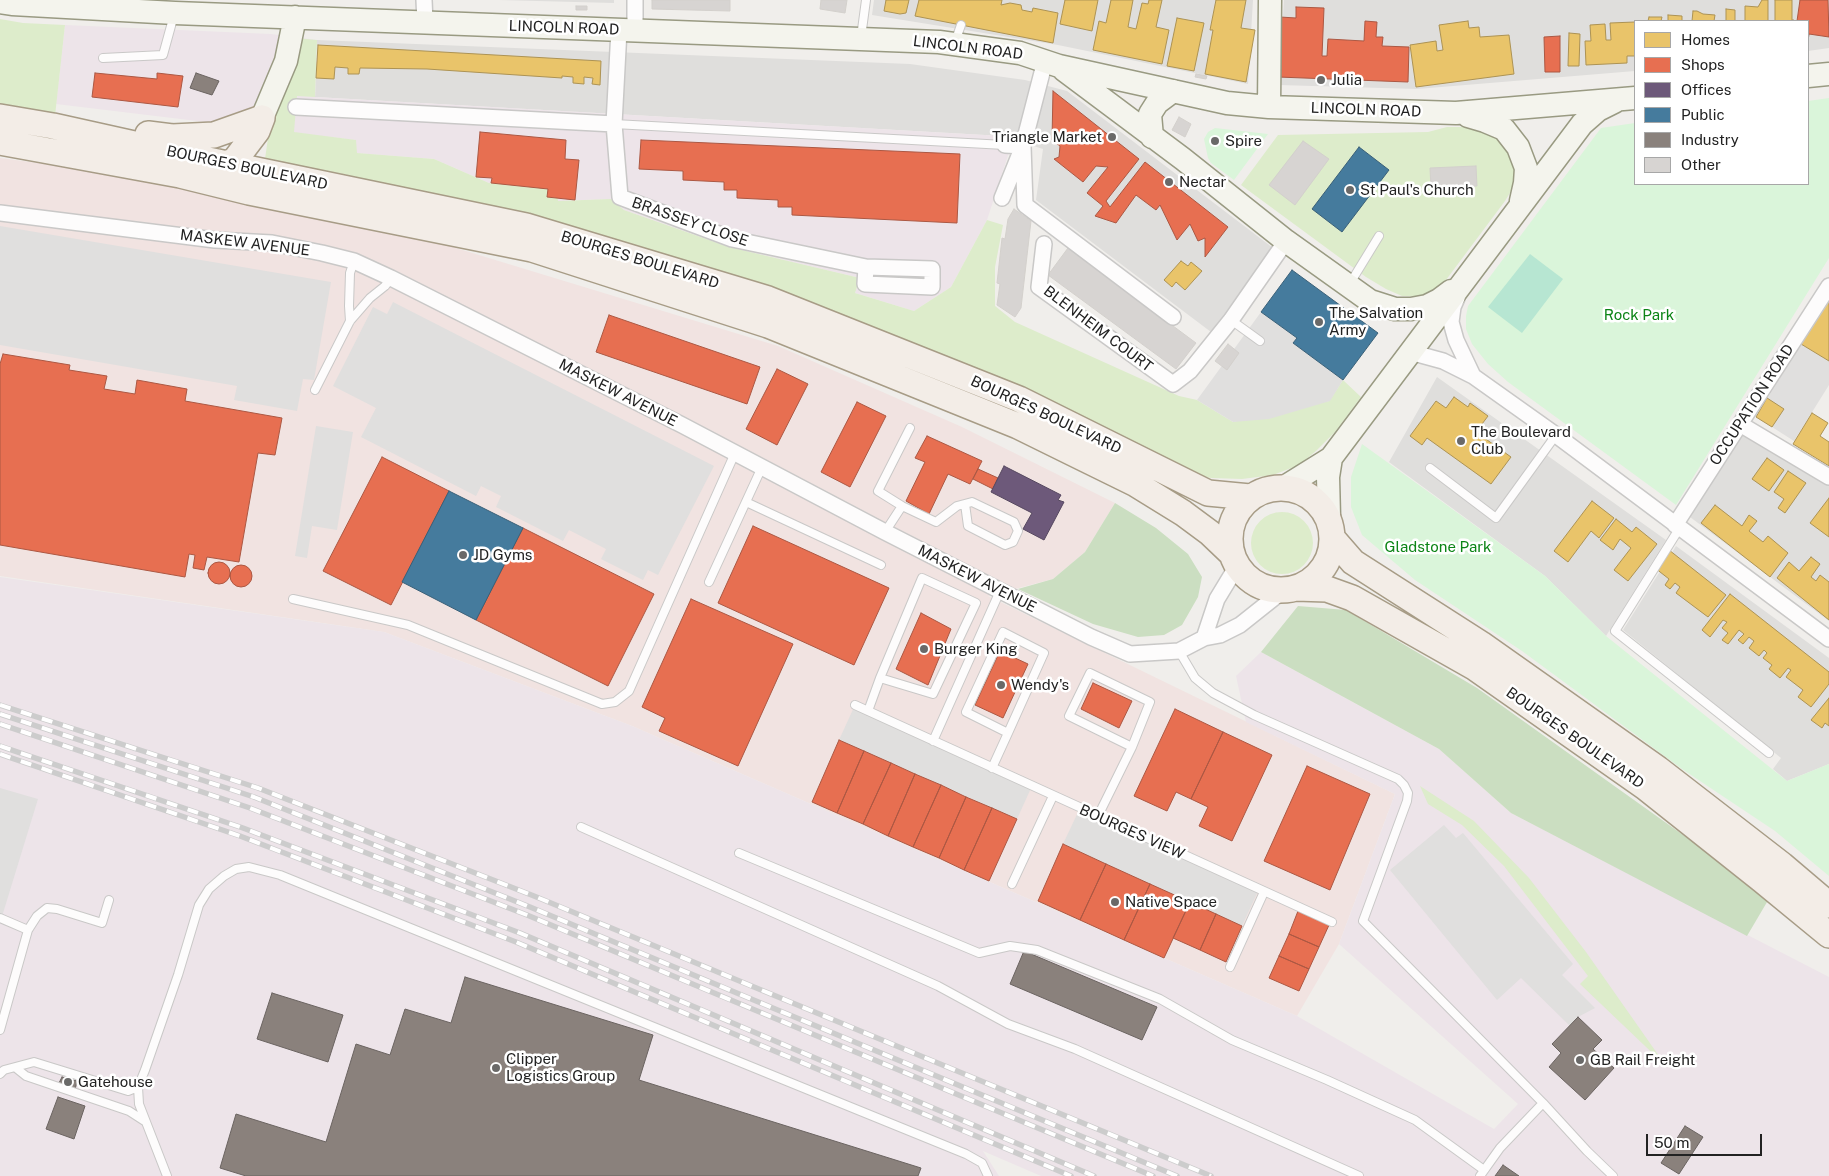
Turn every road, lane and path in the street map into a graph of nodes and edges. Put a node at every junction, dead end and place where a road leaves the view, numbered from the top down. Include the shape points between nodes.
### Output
1 (635, 0) edge
2 (866, 0) edge
3 (1270, 0) edge
4 (0, 2) edge
5 (175, 6) edge
6 (424, 11) edge
7 (295, 17) junction
8 (627, 31) junction
9 (861, 39) junction
10 (103, 58) dead end
11 (1051, 61) junction
12 (1829, 74) edge
13 (1809, 76) edge
14 (1173, 91) junction
15 (1235, 96) dead end
16 (1628, 99) edge
17 (296, 107) dead end
18 (1265, 107) junction
19 (1456, 113) junction
20 (0, 117) edge
21 (262, 118) junction
22 (614, 124) junction
23 (53, 126) junction
24 (1152, 136) junction
25 (0, 142) edge
26 (1005, 145) joint
27 (1023, 146) junction
28 (227, 164) junction
29 (194, 178) junction
30 (1002, 198) dead end
31 (1520, 207) junction
32 (0, 213) edge
33 (1379, 236) dead end
34 (1286, 241) junction
35 (1044, 244) dead end
36 (354, 261) junction
37 (866, 266) dead end
38 (391, 278) junction
39 (1466, 279) junction
40 (1829, 286) edge
41 (1348, 287) junction
42 (1395, 309) junction
43 (1173, 317) dead end
44 (1231, 320) junction
45 (350, 321) junction
46 (1260, 341) dead end
47 (1410, 352) junction
48 (1473, 376) junction
49 (315, 390) dead end
50 (1740, 424) junction
51 (910, 428) dead end
52 (1556, 435) junction
53 (1086, 446) junction
54 (735, 453) junction
55 (1331, 458) junction
56 (762, 467) junction
57 (1430, 468) dead end
58 (1829, 477) edge
59 (1286, 486) junction
60 (1250, 497) junction
61 (746, 502) junction
62 (965, 504) junction
63 (902, 506) junction
64 (1677, 527) junction
65 (1331, 528) junction
66 (885, 532) junction
67 (1235, 560) junction
68 (881, 565) dead end
69 (709, 582) dead end
70 (1290, 589) junction
71 (1000, 591) junction
72 (294, 599) dead end
73 (1204, 638) junction
74 (1829, 639) edge
75 (1179, 650) junction
76 (880, 678) junction
77 (855, 705) dead end
78 (868, 711) junction
79 (1008, 733) junction
80 (933, 741) junction
81 (1132, 747) junction
82 (1768, 753) dead end
83 (992, 768) junction
84 (1053, 796) junction
85 (1098, 816) junction
86 (580, 827) dead end
87 (739, 853) dead end
88 (1012, 884) dead end
89 (1264, 892) junction
90 (109, 900) dead end
91 (1829, 905) edge
92 (0, 918) edge
93 (1332, 922) dead end
94 (28, 930) junction
95 (1829, 935) edge
96 (1230, 967) dead end
97 (0, 1030) edge
98 (0, 1062) edge
99 (16, 1068) junction
100 (2, 1072) edge
101 (138, 1086) junction
102 (1543, 1104) junction
103 (146, 1122) junction
104 (1482, 1173) edge
105 (167, 1176) edge
106 (988, 1176) edge
107 (1359, 1176) edge
108 (1613, 1176) edge

1 - 8 street, BRASSEY CLOSE
2 - 9 lane
3 - 18 street
4 - 5 street, LINCOLN ROAD
5 - 7 street, LINCOLN ROAD
5 - 10 lane via 163,55
6 - 7 street, LINCOLN ROAD
6 - 8 street, LINCOLN ROAD
7 - 21 street via 286,61
8 - 9 street, LINCOLN ROAD
8 - 22 street, BRASSEY CLOSE
9 - 11 street, LINCOLN ROAD via 938,42 958,34
11 - 14 street, LINCOLN ROAD
11 - 24 street
11 - 27 street
12 - 13 street
14 - 18 street, LINCOLN ROAD
14 - 24 street via 1157,103 1150,114
15 - 18 lane
16 - 19 street, LINCOLN ROAD
16 - 31 street via 1598,110 1582,124
17 - 22 street
18 - 19 street, LINCOLN ROAD
19 - 31 street via 1504,129 1518,147 1526,168
20 - 23 main road, BOURGES BOULEVARD
21 - 23 main road via 214,135 172,137 83,126
21 - 28 main road via 257,131 235,160
22 - 26 lane
22 - 37 street, BRASSEY CLOSE via 620,198 732,240
23 - 28 main road, BOURGES BOULEVARD
24 - 34 street
25 - 29 main road, BOURGES BOULEVARD
26 - 27 street
27 - 30 street
27 - 43 street via 1026,205
28 - 29 main road
28 - 53 main road, BOURGES BOULEVARD via 526,226 768,299 1019,399
29 - 53 main road, BOURGES BOULEVARD via 532,250 768,325 1018,426
31 - 39 street
32 - 36 street, MASKEW AVENUE via 215,240 272,243
33 - 41 lane
34 - 41 street
34 - 44 street
35 - 44 street, BLENHEIM COURT via 1039,287 1173,384 1190,372
36 - 38 street, MASKEW AVENUE
36 - 45 lane via 350,273
38 - 45 lane
38 - 54 street, MASKEW AVENUE
39 - 42 street via 1427,306
39 - 47 street
39 - 48 street via 1453,307 1451,322
40 - 50 street, OCCUPATION ROAD
41 - 42 street via 1370,301
42 - 47 street via 1409,338
44 - 46 lane
45 - 49 lane
47 - 48 street via 1443,361
47 - 55 street
48 - 52 street
50 - 58 street
50 - 64 street, OCCUPATION ROAD
51 - 63 lane via 878,491
52 - 57 lane via 1496,518
52 - 64 street
53 - 60 main road, BOURGES BOULEVARD via 1146,462 1208,493
53 - 67 main road, BOURGES BOULEVARD via 1136,484 1184,513 1210,533
54 - 56 street, MASKEW AVENUE
54 - 72 lane via 629,691 615,702 602,704 408,625
55 - 59 street
55 - 65 street via 1328,478
56 - 61 lane
56 - 66 street, MASKEW AVENUE
59 - 60 main road via 1263,490
59 - 65 main road via 1308,494 1320,504
60 - 67 main road via 1240,507 1230,532
61 - 68 lane
61 - 69 lane
62 - 62 lane via 972,502 1014,522 1018,531 1013,542 1005,545 968,526
62 - 63 lane via 957,506 936,522
63 - 66 lane
64 - 74 street
64 - 82 lane via 1615,631
65 - 70 main road via 1330,555 1323,570 1311,581
65 - 91 main road, BOURGES BOULEVARD via 1353,562 1482,644 1658,769
66 - 71 street, MASKEW AVENUE
67 - 70 main road via 1246,577 1258,585 1272,590
67 - 73 street via 1217,598
70 - 73 street, MASKEW AVENUE via 1240,625 1220,635
70 - 95 main road, BOURGES BOULEVARD via 1327,589 1352,598 1474,667 1645,787
71 - 75 street, MASKEW AVENUE via 1130,654
71 - 80 lane
73 - 75 street, MASKEW AVENUE
75 - 102 lane via 1195,678 1213,693 1254,715 1398,779 1404,785 1407,801 1363,921
76 - 76 lane via 922,578 976,603 933,694
76 - 78 lane
77 - 78 lane, BOURGES VIEW
78 - 80 lane, BOURGES VIEW
79 - 79 lane via 966,712 1002,632 1044,653
79 - 83 lane
80 - 83 lane, BOURGES VIEW
81 - 81 lane via 1069,716 1090,673 1150,702
81 - 85 lane
83 - 84 lane, BOURGES VIEW
84 - 85 lane, BOURGES VIEW
84 - 88 lane
85 - 89 lane, BOURGES VIEW
86 - 107 lane via 938,986 1008,1024 1075,1049
87 - 104 lane via 979,953 1010,946 1037,950 1160,999 1232,1040 1415,1120
89 - 93 lane, BOURGES VIEW
89 - 96 lane
90 - 94 lane via 102,923 47,908
92 - 94 lane
94 - 97 lane
98 - 100 lane
99 - 100 lane
99 - 101 lane via 34,1062 128,1091
99 - 103 lane via 26,1076 129,1111
101 - 103 lane via 138,1099
101 - 106 lane via 199,905 209,889 224,876 236,869 249,867 290,879 966,1154 982,1163
102 - 104 lane via 1500,1148
102 - 108 lane
103 - 105 lane

